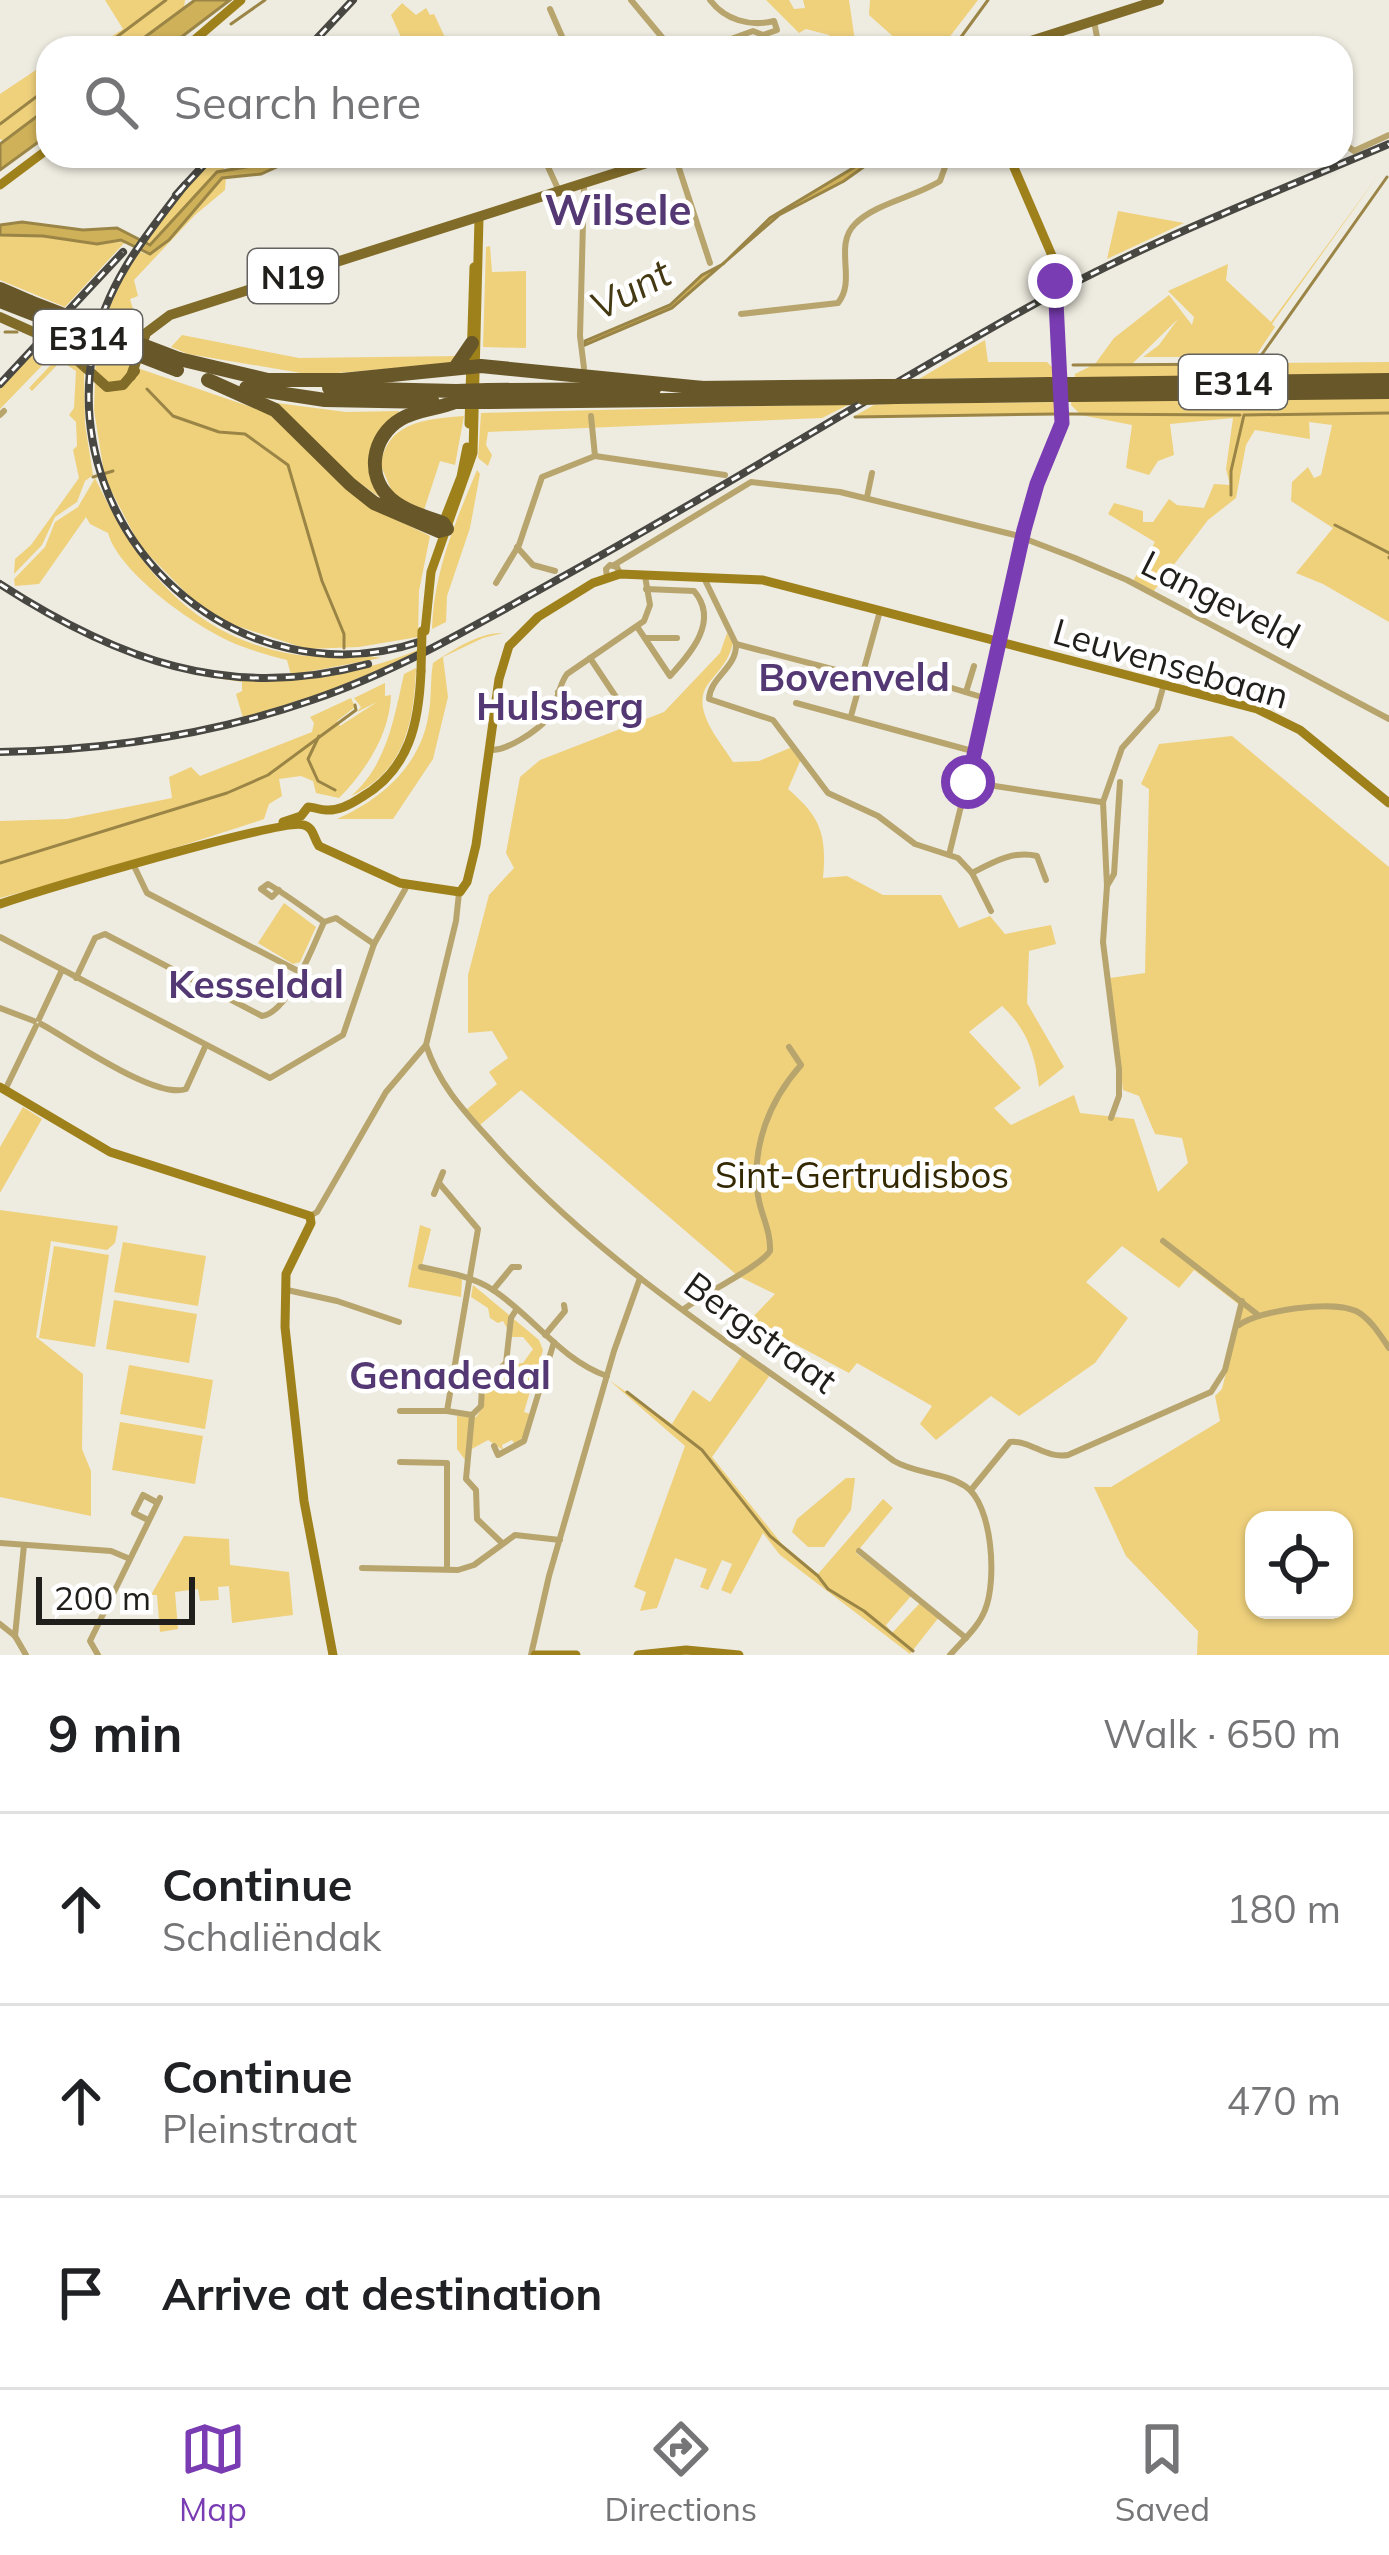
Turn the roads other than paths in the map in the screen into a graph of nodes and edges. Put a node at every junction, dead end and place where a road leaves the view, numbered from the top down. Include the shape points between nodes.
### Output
1 (241, 0) edge
2 (631, 0) edge
3 (710, 0) edge
4 (1160, 0) edge
5 (1131, 4) edge
6 (550, 8) dead end
7 (1094, 21) junction
8 (199, 36) edge
9 (562, 36) edge
10 (661, 36) edge
11 (737, 36) edge
12 (1047, 36) edge
13 (1097, 36) edge
14 (1389, 134) edge
15 (1353, 150) edge
16 (36, 158) edge
17 (549, 168) edge
18 (633, 168) edge
19 (676, 168) edge
20 (945, 168) edge
21 (1014, 168) edge
22 (584, 183) junction
23 (0, 184) edge
24 (560, 193) junction
25 (475, 219) junction
26 (710, 263) dead end
27 (0, 289) edge
28 (0, 301) edge
29 (741, 314) dead end
30 (0, 316) edge
31 (18, 324) junction
32 (0, 328) edge
33 (472, 343) joint
34 (178, 365) junction
35 (584, 368) dead end
36 (474, 378) junction
37 (208, 380) junction
38 (265, 380) junction
39 (1389, 380) edge
40 (703, 388) junction
41 (1049, 389) junction
42 (1076, 389) junction
43 (1389, 392) edge
44 (456, 397) junction
45 (591, 416) dead end
46 (595, 457) junction
47 (872, 473) dead end
48 (725, 475) dead end
49 (867, 497) junction
50 (443, 528) junction
51 (1019, 536) junction
52 (517, 547) junction
53 (617, 570) junction
54 (555, 571) dead end
55 (639, 572) junction
56 (703, 574) junction
57 (496, 583) dead end
58 (646, 589) junction
59 (880, 610) junction
60 (638, 628) junction
61 (644, 638) junction
62 (677, 638) dead end
63 (999, 642) junction
64 (736, 644) junction
65 (590, 658) junction
66 (974, 666) dead end
67 (863, 676) junction
68 (1164, 684) junction
69 (942, 685) dead end
70 (558, 692) junction
71 (966, 692) junction
72 (616, 697) dead end
73 (988, 699) junction
74 (796, 703) dead end
75 (550, 716) junction
76 (851, 716) junction
77 (1389, 719) edge
78 (490, 750) junction
79 (976, 752) junction
80 (968, 782) junction
81 (1120, 782) dead end
82 (1102, 802) junction
83 (1389, 803) edge
84 (313, 820) junction
85 (949, 855) junction
86 (134, 866) junction
87 (973, 873) junction
88 (1046, 880) dead end
89 (407, 886) junction
90 (1107, 886) junction
91 (279, 890) dead end
92 (459, 893) junction
93 (1, 907) edge
94 (991, 911) dead end
95 (324, 922) junction
96 (0, 937) edge
97 (374, 944) junction
98 (62, 970) junction
99 (300, 972) junction
100 (76, 978) junction
101 (0, 1008) edge
102 (38, 1022) junction
103 (426, 1045) junction
104 (205, 1047) junction
105 (789, 1047) dead end
106 (414, 1060) junction
107 (434, 1067) junction
108 (4, 1088) edge
109 (1111, 1118) dead end
110 (443, 1172) dead end
111 (439, 1183) junction
112 (434, 1194) dead end
113 (310, 1216) junction
114 (1163, 1241) dead end
115 (421, 1267) dead end
116 (519, 1267) dead end
117 (468, 1278) junction
118 (640, 1278) junction
119 (284, 1289) junction
120 (493, 1290) junction
121 (1242, 1301) junction
122 (564, 1305) dead end
123 (684, 1309) junction
124 (516, 1310) junction
125 (1257, 1314) junction
126 (399, 1322) dead end
127 (1237, 1327) junction
128 (545, 1335) junction
129 (554, 1342) junction
130 (1389, 1348) edge
131 (607, 1376) junction
132 (400, 1412) dead end
133 (447, 1412) junction
134 (472, 1415) junction
135 (494, 1446) dead end
136 (400, 1462) dead end
137 (970, 1490) junction
138 (148, 1520) junction
139 (560, 1540) junction
140 (502, 1543) junction
141 (0, 1544) edge
142 (24, 1545) junction
143 (859, 1551) dead end
144 (130, 1559) junction
145 (362, 1568) dead end
146 (447, 1569) junction
147 (0, 1624) edge
148 (15, 1636) junction
149 (966, 1638) junction
150 (654, 1654) edge
151 (26, 1655) edge
152 (98, 1655) edge
153 (333, 1655) edge
154 (533, 1655) edge
155 (576, 1655) edge
156 (638, 1655) edge
157 (739, 1655) edge
158 (950, 1655) edge

1 - 8 street
2 - 10 street
3 - 11 street via 753,27
4 - 5 main road
5 - 7 main road
6 - 9 street
7 - 12 main road
7 - 13 street
14 - 15 street
16 - 23 street
17 - 24 street
18 - 22 main road, N19
19 - 26 street
20 - 29 street via 940,181 850,230 838,304
21 - 51 street via 1053,258 1063,413
22 - 24 main road, N19
22 - 35 street
24 - 25 main road, N19
25 - 31 main road, N19 via 170,315 152,328 123,386 107,386
25 - 33 street
25 - 36 street
27 - 34 highway, E314, bridge
28 - 34 highway, E314, bridge
30 - 31 main road, N19
31 - 32 main road
33 - 36 highway
34 - 37 highway, E314
34 - 38 highway, E314
36 - 38 highway
36 - 40 highway, E314
36 - 40 highway
36 - 41 highway, E314, bridge via 863,398
36 - 44 highway, E314, bridge
36 - 50 street via 466,456
37 - 44 highway, E314 via 325,400
37 - 50 highway via 275,410 374,502
38 - 44 highway, E314
39 - 42 highway, E314
40 - 41 highway, E314, bridge
41 - 42 highway, E314, bridge
42 - 43 highway, E314
44 - 50 highway via 403,418 382,437 375,460 387,496
45 - 46 street
46 - 48 street
46 - 52 street via 542,477
47 - 49 street
49 - 51 street, Langeveld
49 - 53 street, Langeveld via 753,482
50 - 84 street, bridge via 427,573 417,722 400,762 359,799
51 - 63 street
51 - 77 street, Langeveld via 1127,580
52 - 54 street via 533,565
52 - 57 street
53 - 55 street, Leuvensebaan
53 - 78 street, Leuvensebaan via 538,617 509,646
55 - 56 street, Leuvensebaan
55 - 58 street
56 - 59 street, Leuvensebaan via 763,580
56 - 64 street
58 - 60 street via 648,615
58 - 61 street via 694,591 704,608 698,645 670,676
59 - 63 street, Leuvensebaan
59 - 67 street
60 - 61 street
60 - 65 street
61 - 62 street
63 - 68 street, Leuvensebaan
63 - 73 street
64 - 67 street
64 - 85 street via 711,700 773,720 828,794
65 - 70 street
65 - 72 street
66 - 71 street
67 - 76 street
68 - 82 street via 1157,709 1122,748
68 - 83 street, Leuvensebaan via 1280,718
69 - 71 street
70 - 75 street
70 - 75 street via 570,709
71 - 73 street
73 - 79 street
74 - 76 street
75 - 78 street via 504,749
76 - 79 street
78 - 92 street, Leuvensebaan via 476,845
79 - 80 street
80 - 82 street
80 - 85 street
81 - 90 street
82 - 90 street
84 - 86 street
84 - 89 street via 330,850
85 - 87 street
86 - 93 street
86 - 99 street via 147,893
87 - 88 street via 1031,853
87 - 94 street
89 - 92 street
89 - 97 street
90 - 109 street via 1102,942 1123,1095
91 - 95 street
92 - 103 street
95 - 97 street via 333,917
95 - 99 street
96 - 98 street
97 - 104 street via 343,1035 270,1078
98 - 100 street
98 - 102 street
99 - 100 street via 277,1011 262,1016 105,934 95,938
100 - 104 street
101 - 102 street
102 - 104 street via 177,1092 186,1089
102 - 108 street
103 - 106 street
103 - 107 street, Bergstraat
105 - 123 street via 802,1064 775,1100 760,1141 757,1191 770,1251
106 - 107 street
106 - 113 street
107 - 118 street, Bergstraat via 531,1186
108 - 113 street via 131,1160
110 - 111 street
111 - 112 street
111 - 117 street via 478,1229
113 - 119 street
114 - 121 street
115 - 117 street
116 - 120 street
117 - 120 street
117 - 133 street
118 - 123 street, Bergstraat
118 - 131 street
119 - 126 street
119 - 153 street via 302,1485
120 - 124 street
121 - 125 street
121 - 127 street
122 - 128 street
123 - 137 street, Bergstraat via 894,1461
124 - 128 street
124 - 134 street via 506,1363 482,1386
125 - 127 street
125 - 130 street via 1352,1310
127 - 137 street via 1211,1392 1065,1456 1010,1442
128 - 129 street
129 - 131 street
129 - 135 street via 524,1441 500,1460
131 - 139 street
132 - 133 street
133 - 134 street
134 - 140 street via 466,1479 476,1490 477,1519
136 - 146 street via 452,1463
137 - 149 street via 986,1514 990,1577 986,1607
138 - 138 street via 159,1500 143,1496 134,1513
138 - 144 street
139 - 140 street via 515,1535
139 - 154 street
140 - 146 street via 474,1564
141 - 142 street
142 - 144 street
142 - 148 street
143 - 149 street
144 - 152 street via 90,1641
145 - 146 street
147 - 148 street
148 - 151 street
149 - 158 street
150 - 156 street
150 - 157 street
154 - 155 street

